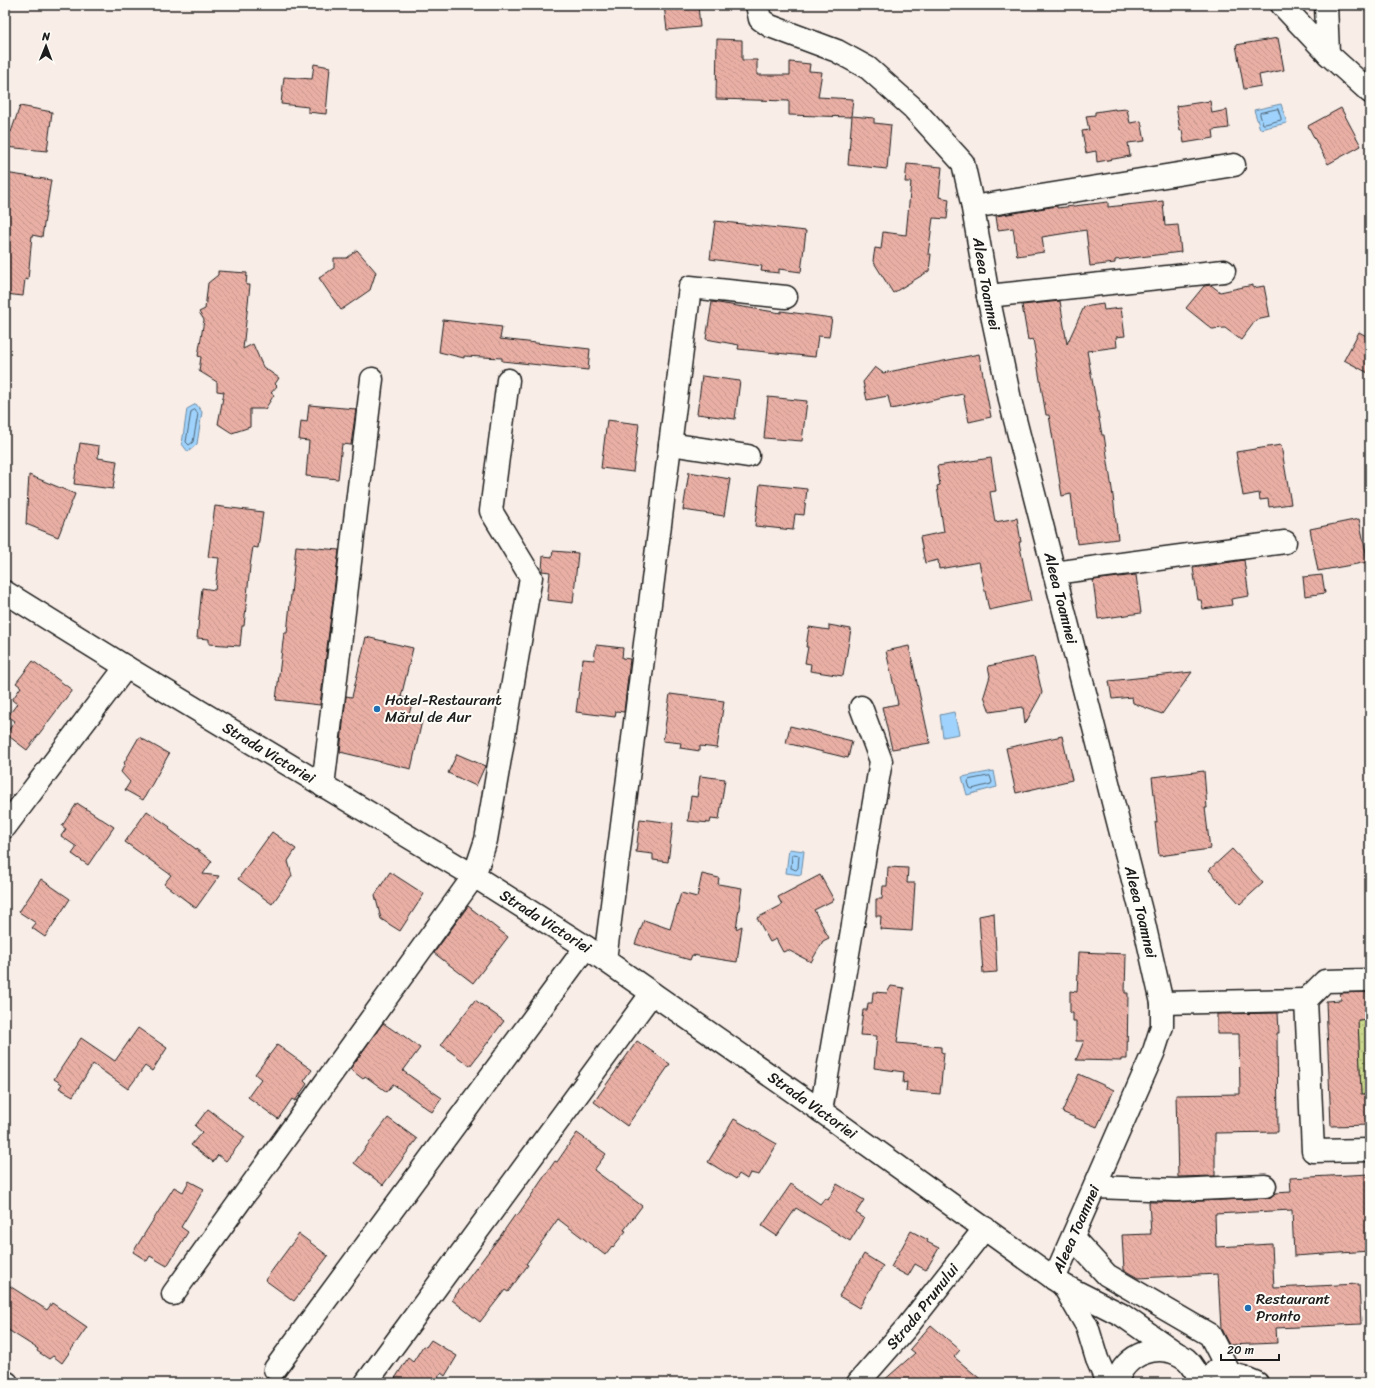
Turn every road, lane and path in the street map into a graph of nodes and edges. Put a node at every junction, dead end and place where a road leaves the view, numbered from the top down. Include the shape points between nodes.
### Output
1 (757, 5) edge
2 (1282, 5) edge
3 (1326, 5) edge
4 (1328, 54) junction
5 (1370, 92) edge
6 (1234, 165) dead end
7 (973, 207) junction
8 (1224, 271) dead end
9 (988, 296) junction
10 (786, 297) dead end
11 (372, 379) dead end
12 (508, 380) dead end
13 (670, 444) junction
14 (748, 456) dead end
15 (1285, 542) dead end
16 (1054, 573) junction
17 (5, 592) edge
18 (126, 667) junction
19 (861, 707) dead end
20 (322, 786) junction
21 (5, 827) edge
22 (474, 876) junction
23 (586, 947) junction
24 (605, 960) junction
25 (1370, 980) edge
26 (652, 993) junction
27 (1306, 1000) junction
28 (1162, 1003) junction
29 (822, 1111) junction
30 (1370, 1150) edge
31 (1265, 1186) dead end
32 (1095, 1187) junction
33 (985, 1228) junction
34 (1073, 1238) junction
35 (1059, 1282) junction
36 (174, 1294) dead end
37 (1181, 1356) junction
38 (275, 1369) dead end
39 (1230, 1374) junction
40 (366, 1383) edge
41 (858, 1383) edge
42 (1110, 1383) edge
43 (1117, 1383) edge
44 (1200, 1383) edge
45 (1257, 1383) edge

1 - 7 street, Aleea Toamnei via 760,19 770,26 837,50 868,68 913,108 964,163
2 - 4 street
3 - 4 street
4 - 5 street
6 - 7 street
7 - 9 street, Aleea Toamnei
8 - 9 street
9 - 16 street, Aleea Toamnei via 1011,404
10 - 13 street via 690,287
11 - 20 street
12 - 22 street via 491,511 531,577 486,840
13 - 14 street
13 - 24 street
15 - 16 street
16 - 28 street, Aleea Toamnei via 1143,919
17 - 18 street, Strada Victoriei
18 - 20 street, Strada Victoriei
18 - 21 street
19 - 29 street via 881,761
20 - 22 street, Strada Victoriei
22 - 23 street, Strada Victoriei
22 - 36 street
23 - 24 street, Strada Victoriei
23 - 38 street
24 - 26 street, Strada Victoriei
25 - 27 street via 1325,981
26 - 29 street, Strada Victoriei
26 - 40 street
27 - 28 street
27 - 30 street via 1313,1151
28 - 32 street, Aleea Toamnei via 1162,1026 1154,1051
29 - 33 street, Strada Victoriei
31 - 32 street via 1176,1190
32 - 34 street, Aleea Toamnei
33 - 35 street, Strada Victoriei
33 - 41 street, Strada Prunului
34 - 35 street, Aleea Toamnei
34 - 39 street via 1107,1275 1210,1335
35 - 37 street via 1122,1315
35 - 42 street via 1088,1326 1096,1359
37 - 39 street
37 - 43 street via 1162,1350 1148,1351 1136,1356 1125,1365
37 - 44 street via 1194,1369
39 - 45 street

